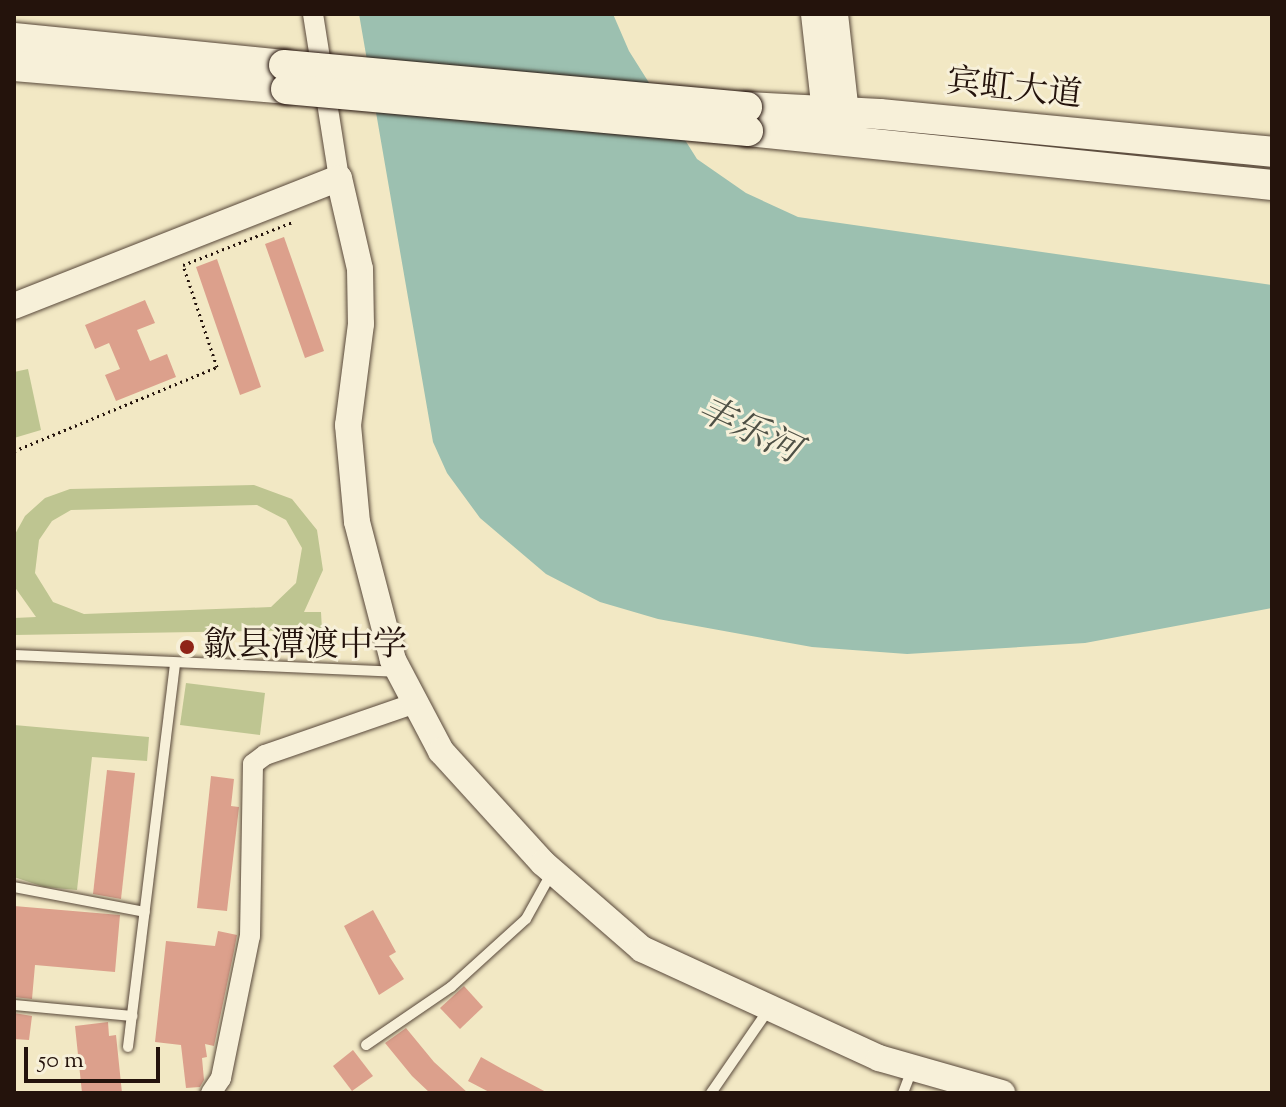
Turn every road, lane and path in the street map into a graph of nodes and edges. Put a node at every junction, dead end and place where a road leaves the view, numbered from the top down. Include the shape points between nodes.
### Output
1 (313, 14) edge
2 (814, 14) edge
3 (835, 14) edge
4 (14, 38) edge
5 (14, 66) edge
6 (285, 77) junction
7 (835, 111) junction
8 (748, 119) junction
9 (839, 142) junction
10 (1272, 152) edge
11 (339, 178) junction
12 (1272, 185) edge
13 (293, 222) dead end
14 (14, 306) edge
15 (14, 451) edge
16 (14, 655) edge
17 (175, 663) junction
18 (398, 672) junction
19 (412, 704) junction
20 (552, 872) junction
21 (14, 887) edge
22 (145, 912) junction
23 (14, 1005) edge
24 (769, 1009) junction
25 (132, 1016) junction
26 (366, 1045) dead end
27 (128, 1047) dead end
28 (912, 1067) junction
29 (211, 1093) edge
30 (711, 1093) edge
31 (903, 1093) edge
32 (1002, 1093) edge

1 - 11 street
2 - 7 street
3 - 7 street
4 - 6 main road
5 - 6 main road
6 - 8 main road, bridge
7 - 8 main road, 宾虹大道
7 - 9 street
7 - 10 main road, 宾虹大道
8 - 9 main road, 宾虹大道
9 - 12 main road, 宾虹大道
11 - 14 street
11 - 18 street via 361,297 350,394 350,473 365,561
13 - 15 path via 183,265 217,367
16 - 17 lane
17 - 18 lane
17 - 22 lane
18 - 19 street
19 - 20 street via 458,773
19 - 29 street via 265,755 253,764 250,936 221,1078
20 - 24 street via 642,949
20 - 26 lane via 526,919 451,987
21 - 22 lane
22 - 25 lane
23 - 25 lane
24 - 28 street
24 - 30 lane
25 - 27 lane
28 - 31 lane
28 - 32 street

